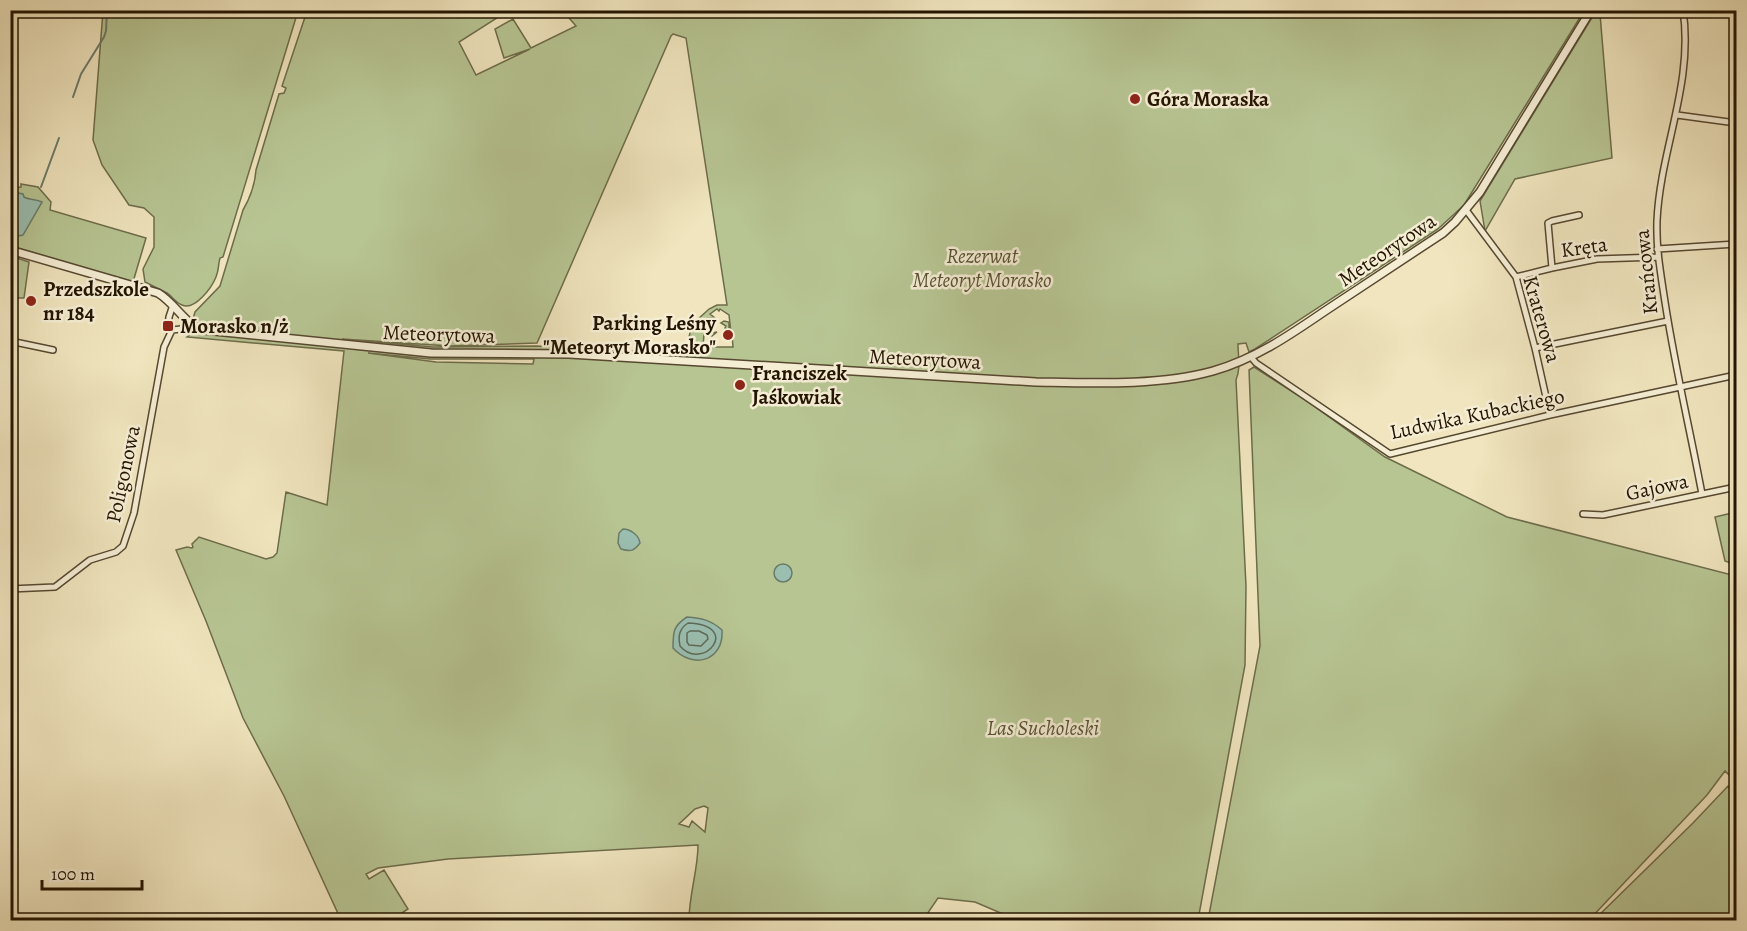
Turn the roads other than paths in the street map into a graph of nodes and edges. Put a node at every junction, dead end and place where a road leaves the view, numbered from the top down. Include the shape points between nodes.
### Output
1 (1590, 10) edge
2 (1683, 10) edge
3 (1677, 115) junction
4 (1737, 123) edge
5 (1466, 210) junction
6 (1579, 214) dead end
7 (1737, 244) edge
8 (1657, 249) junction
9 (10, 250) edge
10 (1658, 257) junction
11 (1552, 268) junction
12 (1516, 277) junction
13 (173, 305) junction
14 (1668, 321) junction
15 (189, 323) junction
16 (172, 330) junction
17 (10, 341) edge
18 (1535, 348) junction
19 (53, 350) dead end
20 (1251, 357) junction
21 (1737, 375) edge
22 (1680, 387) junction
23 (1550, 415) junction
24 (1737, 487) edge
25 (1702, 494) junction
26 (1583, 514) dead end
27 (10, 589) edge

1 - 5 street, Meteorytowa
2 - 3 street, Krańcowa via 1685,61
3 - 4 street
3 - 8 street, Krańcowa via 1660,186
5 - 12 street, Kraterowa
5 - 20 street, Meteorytowa via 1443,233
6 - 11 street via 1548,223
7 - 8 street
8 - 10 street, Krańcowa
9 - 13 street via 156,292
10 - 11 street, Kręta via 1605,258
10 - 14 street, Krańcowa
11 - 12 street, Kręta
12 - 18 street, Kraterowa
13 - 15 street
13 - 16 street, Poligonowa via 168,326
14 - 18 street
14 - 22 street, Krańcowa
15 - 16 street
15 - 20 street, Meteorytowa via 204,330 423,352 569,354 1036,382 1177,378
16 - 27 street, Poligonowa via 164,347 134,513 120,550 90,561 56,587
17 - 19 street
18 - 23 street, Kraterowa
20 - 23 street, Ludwika Kubackiego via 1390,454
21 - 22 street, Ludwika Kubackiego
22 - 23 street, Ludwika Kubackiego
22 - 25 street, Krańcowa
24 - 25 street, Gajowa
25 - 26 street, Gajowa via 1603,514

